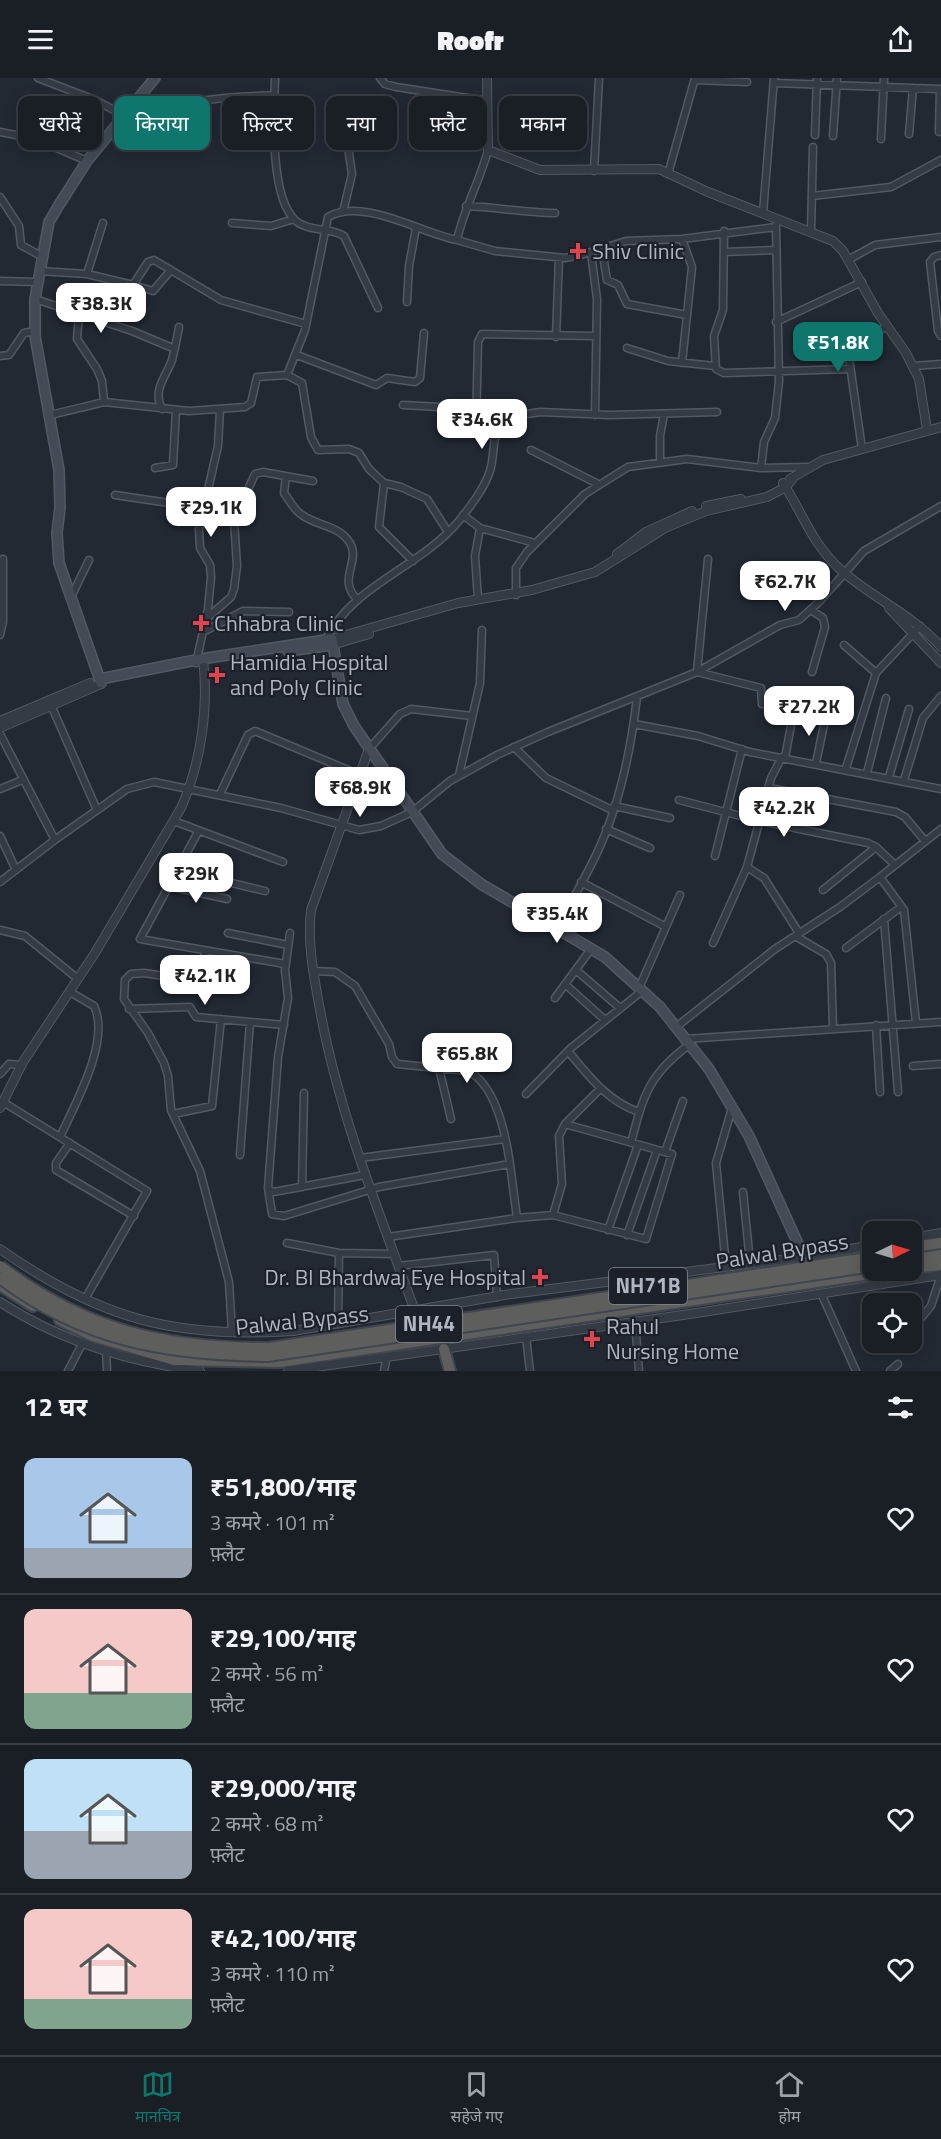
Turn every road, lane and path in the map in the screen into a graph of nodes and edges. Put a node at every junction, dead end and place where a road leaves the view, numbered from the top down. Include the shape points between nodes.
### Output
1 (38, 78) edge
2 (155, 78) edge
3 (275, 78) edge
4 (380, 78) edge
5 (487, 78) edge
6 (600, 78) edge
7 (837, 78) edge
8 (884, 78) edge
9 (695, 79) edge
10 (774, 81) edge
11 (790, 81) edge
12 (817, 81) edge
13 (747, 82) dead end
14 (836, 86) junction
15 (884, 87) junction
16 (913, 88) junction
17 (941, 89) edge
18 (274, 95) junction
19 (141, 96) edge
20 (454, 96) edge
21 (486, 96) edge
22 (210, 100) edge
23 (114, 110) edge
24 (487, 126) edge
25 (114, 129) edge
26 (0, 132) edge
27 (939, 132) dead end
28 (909, 134) dead end
29 (815, 135) dead end
30 (833, 136) dead end
31 (881, 139) dead end
32 (813, 147) dead end
33 (348, 150) edge
34 (488, 150) junction
35 (941, 160) edge
36 (87, 161) junction
37 (594, 171) junction
38 (668, 174) junction
39 (812, 196) junction
40 (0, 197) edge
41 (466, 206) junction
42 (343, 212) junction
43 (555, 213) dead end
44 (763, 213) junction
45 (294, 219) junction
46 (104, 223) dead end
47 (232, 223) dead end
48 (776, 223) junction
49 (416, 228) junction
50 (326, 230) junction
51 (724, 231) junction
52 (811, 232) junction
53 (941, 237) edge
54 (682, 239) junction
55 (457, 240) junction
56 (602, 249) junction
57 (776, 250) junction
58 (724, 252) junction
59 (591, 253) junction
60 (941, 255) edge
61 (41, 256) junction
62 (559, 258) junction
63 (848, 260) junction
64 (171, 270) junction
65 (39, 271) junction
66 (87, 274) junction
67 (0, 281) edge
68 (37, 282) junction
69 (861, 282) junction
70 (133, 285) junction
71 (938, 298) edge
72 (35, 299) junction
73 (407, 302) dead end
74 (378, 308) dead end
75 (80, 314) junction
76 (687, 315) junction
77 (776, 322) junction
78 (306, 324) junction
79 (887, 326) junction
80 (179, 327) dead end
81 (34, 331) junction
82 (424, 333) dead end
83 (596, 336) junction
84 (941, 336) edge
85 (556, 337) junction
86 (627, 348) dead end
87 (175, 349) junction
88 (297, 355) junction
89 (0, 356) edge
90 (682, 363) junction
91 (941, 364) edge
92 (715, 366) junction
93 (913, 366) junction
94 (850, 369) junction
95 (779, 373) junction
96 (288, 375) junction
97 (104, 402) junction
98 (403, 405) dead end
99 (162, 409) junction
100 (176, 410) junction
101 (220, 410) junction
102 (717, 411) dead end
103 (664, 414) junction
104 (50, 415) junction
105 (595, 415) junction
106 (476, 416) junction
107 (940, 426) edge
108 (927, 430) junction
109 (496, 437) junction
110 (862, 449) junction
111 (531, 450) dead end
112 (660, 461) junction
113 (808, 467) junction
114 (155, 468) dead end
115 (761, 468) junction
116 (286, 476) junction
117 (314, 481) dead end
118 (384, 483) junction
119 (598, 484) junction
120 (784, 484) junction
121 (115, 495) dead end
122 (941, 506) edge
123 (203, 508) junction
124 (463, 515) junction
125 (480, 528) junction
126 (448, 532) junction
127 (535, 543) junction
128 (3, 559) dead end
129 (708, 559) dead end
130 (89, 560) dead end
131 (413, 561) junction
132 (845, 573) junction
133 (516, 594) junction
134 (71, 598) junction
135 (478, 599) junction
136 (358, 600) junction
137 (888, 607) junction
138 (811, 610) junction
139 (289, 612) dead end
140 (206, 619) junction
141 (920, 626) junction
142 (482, 630) dead end
143 (203, 632) junction
144 (912, 634) junction
145 (0, 635) edge
146 (328, 642) junction
147 (844, 645) dead end
148 (941, 647) edge
149 (200, 661) junction
150 (941, 663) edge
151 (697, 672) junction
152 (812, 672) dead end
153 (876, 673) junction
154 (100, 681) junction
155 (797, 692) dead end
156 (941, 696) edge
157 (637, 697) junction
158 (886, 698) dead end
159 (51, 705) junction
160 (909, 709) dead end
161 (794, 710) junction
162 (826, 715) dead end
163 (472, 716) junction
164 (0, 721) edge
165 (634, 724) junction
166 (0, 728) edge
167 (0, 734) edge
168 (514, 747) junction
169 (369, 749) junction
170 (742, 749) junction
171 (783, 758) junction
172 (816, 764) junction
173 (846, 768) junction
174 (867, 772) junction
175 (360, 775) junction
176 (459, 775) junction
177 (890, 777) junction
178 (22, 780) junction
179 (904, 780) junction
180 (190, 788) junction
181 (769, 788) junction
182 (0, 789) edge
183 (941, 789) edge
184 (220, 794) junction
185 (679, 800) dead end
186 (613, 808) junction
187 (97, 810) junction
188 (411, 812) junction
189 (726, 812) junction
190 (670, 818) dead end
191 (174, 821) junction
192 (760, 821) junction
193 (341, 825) junction
194 (606, 829) junction
195 (941, 829) edge
196 (198, 832) junction
197 (0, 836) edge
198 (54, 840) junction
199 (925, 841) junction
200 (876, 847) junction
201 (650, 848) dead end
202 (715, 856) dead end
203 (283, 862) dead end
204 (895, 865) junction
205 (747, 867) junction
206 (16, 870) junction
207 (178, 870) junction
208 (880, 877) junction
209 (0, 882) edge
210 (581, 882) junction
211 (169, 886) junction
212 (824, 890) dead end
213 (265, 891) dead end
214 (680, 895) dead end
215 (227, 899) dead end
216 (901, 907) junction
217 (884, 919) junction
218 (666, 927) junction
219 (557, 929) junction
220 (0, 930) edge
221 (228, 933) dead end
222 (290, 933) dead end
223 (797, 934) junction
224 (713, 943) dead end
225 (288, 945) junction
226 (846, 948) dead end
227 (591, 949) junction
228 (205, 952) junction
229 (285, 964) junction
230 (576, 970) junction
231 (313, 971) junction
232 (78, 979) junction
233 (565, 984) junction
234 (641, 990) junction
235 (70, 992) junction
236 (555, 998) dead end
237 (620, 1008) junction
238 (129, 1009) junction
239 (221, 1019) junction
240 (605, 1020) junction
241 (250, 1022) junction
242 (941, 1022) edge
243 (916, 1023) junction
244 (894, 1024) junction
245 (284, 1025) junction
246 (876, 1025) junction
247 (676, 1027) junction
248 (833, 1028) junction
249 (687, 1042) junction
250 (568, 1051) junction
251 (941, 1064) edge
252 (21, 1065) junction
253 (913, 1066) dead end
254 (439, 1068) junction
255 (0, 1074) edge
256 (600, 1089) junction
257 (880, 1092) dead end
258 (898, 1092) dead end
259 (304, 1093) dead end
260 (526, 1094) dead end
261 (683, 1101) dead end
262 (2, 1105) edge
263 (732, 1108) junction
264 (639, 1112) junction
265 (173, 1114) junction
266 (451, 1119) dead end
267 (565, 1124) junction
268 (60, 1137) junction
269 (505, 1139) junction
270 (70, 1143) junction
271 (634, 1144) junction
272 (657, 1150) junction
273 (665, 1152) junction
274 (240, 1155) dead end
275 (360, 1158) junction
276 (510, 1164) junction
277 (365, 1175) junction
278 (302, 1187) junction
279 (268, 1188) junction
280 (371, 1189) junction
281 (743, 1192) dead end
282 (554, 1215) junction
283 (134, 1216) junction
284 (518, 1218) junction
285 (608, 1230) junction
286 (941, 1233) edge
287 (627, 1235) junction
288 (922, 1236) edge
289 (388, 1237) junction
290 (287, 1243) dead end
291 (941, 1245) edge
292 (862, 1248) edge
293 (922, 1248) edge
294 (0, 1249) edge
295 (339, 1253) junction
296 (394, 1254) junction
297 (862, 1256) edge
298 (941, 1256) edge
299 (922, 1259) edge
300 (806, 1262) junction
301 (750, 1263) junction
302 (0, 1264) edge
303 (941, 1265) edge
304 (399, 1266) junction
305 (726, 1266) junction
306 (862, 1268) edge
307 (922, 1268) edge
308 (862, 1275) edge
309 (941, 1275) edge
310 (0, 1278) edge
311 (816, 1282) junction
312 (0, 1285) edge
313 (821, 1293) junction
314 (496, 1297) junction
315 (85, 1299) junction
316 (0, 1302) edge
317 (415, 1311) junction
318 (922, 1317) edge
319 (422, 1320) junction
320 (635, 1322) junction
321 (338, 1324) junction
322 (232, 1332) junction
323 (526, 1337) junction
324 (437, 1339) junction
325 (82, 1344) junction
326 (444, 1349) junction
327 (106, 1351) junction
328 (387, 1356) junction
329 (898, 1364) dead end
330 (151, 1367) edge
331 (68, 1371) edge
332 (107, 1371) edge
333 (194, 1371) edge
334 (288, 1371) edge
335 (384, 1371) edge
336 (450, 1371) edge
337 (530, 1371) edge
338 (639, 1371) edge
339 (856, 1371) edge
340 (890, 1371) edge

1 - 23 street
2 - 19 main road
3 - 18 street
4 - 20 street via 396,87
5 - 21 street
6 - 37 street
7 - 14 street
8 - 15 street
9 - 13 street
9 - 38 street
10 - 11 street
10 - 44 street
11 - 12 street
12 - 14 street
12 - 29 street
14 - 15 street
14 - 30 street
15 - 16 street
15 - 31 street
16 - 17 street
16 - 28 street
17 - 27 street
18 - 22 street
18 - 45 street via 274,155
24 - 34 street
25 - 36 main road
26 - 36 street via 36,139
32 - 39 street
33 - 42 street via 351,174
34 - 37 street via 540,170
34 - 41 street via 482,174
35 - 39 street via 891,187
36 - 61 main road via 49,222
37 - 38 street via 649,168
38 - 44 street
39 - 52 street
40 - 61 street via 17,221 21,245
41 - 43 street
41 - 55 street
42 - 49 street via 375,213
42 - 50 street via 328,217
44 - 48 street
45 - 47 street via 271,226
45 - 50 street
46 - 66 street
48 - 51 street
48 - 52 street
48 - 57 street
49 - 55 street
49 - 73 street
50 - 74 street via 346,239
50 - 78 street
51 - 54 street
51 - 58 street
52 - 63 street via 833,241
53 - 63 street via 875,245
54 - 56 street via 626,241
54 - 76 street via 692,267
55 - 62 street via 495,251
56 - 59 street
56 - 76 street via 607,280 618,285 627,304
57 - 58 street
57 - 77 street
58 - 92 street via 725,289 723,310 714,333
59 - 62 street
59 - 83 street via 597,299
60 - 71 street via 930,260
61 - 65 main road
62 - 85 street
63 - 69 street
64 - 70 street via 153,291
64 - 70 street via 158,261 150,261
64 - 78 street via 228,303
65 - 66 street
65 - 68 main road
66 - 70 street
67 - 68 street
68 - 72 main road
69 - 77 street
69 - 79 street
71 - 84 street
72 - 75 street
72 - 81 main road
75 - 87 street
75 - 97 street via 77,339 97,369
76 - 90 street
77 - 95 street
78 - 88 street
79 - 93 street
79 - 94 street via 853,348
80 - 87 street
81 - 89 street via 24,333 9,355
81 - 104 main road
82 - 88 street via 420,378 415,382 387,378 376,385
83 - 85 street
83 - 105 street
85 - 106 street via 482,334 478,342
86 - 90 street
87 - 99 street via 158,388
88 - 96 street
90 - 92 street
91 - 93 street
92 - 95 street via 720,372
93 - 108 street via 919,379
94 - 95 street
94 - 110 street
95 - 115 street via 775,418 764,442
96 - 101 street via 260,375 251,403
96 - 118 street via 302,382 315,447 355,451
97 - 99 street
97 - 104 street
98 - 106 street via 440,407
99 - 100 street
100 - 101 street
100 - 114 street via 173,465
101 - 123 street via 218,446
102 - 103 street
103 - 105 street
103 - 112 street
104 - 134 main road via 59,470 57,549
105 - 109 street via 507,415 500,420
106 - 109 street via 478,433
107 - 108 street
108 - 110 street
109 - 124 street via 484,485
110 - 113 street
111 - 119 street
112 - 115 street via 687,459
112 - 119 street via 628,467
113 - 115 street
113 - 120 street
116 - 117 street
116 - 136 street via 284,493 295,510 329,526 349,542 352,551 348,585
116 - 140 street via 255,474 234,520 234,589 231,597
118 - 126 street via 427,500
118 - 131 street via 379,527
119 - 127 street
120 - 132 street via 813,538
120 - 133 street via 767,497 706,511 665,528 602,568
121 - 123 street
122 - 132 street via 864,551
123 - 140 street via 199,539 211,577
124 - 125 street
124 - 126 street
125 - 127 street
125 - 135 street via 475,556
126 - 131 street
127 - 133 street via 517,564
128 - 145 street
129 - 151 street
130 - 134 street
131 - 136 street
132 - 137 street
132 - 138 street
133 - 135 street
133 - 146 street
134 - 154 main road
135 - 146 street
136 - 146 street
137 - 141 street
137 - 144 street
138 - 151 street via 799,620 780,626
138 - 152 street via 823,618 825,627
139 - 143 street via 243,611
140 - 143 street
141 - 144 street
141 - 148 street
142 - 163 street via 480,683
143 - 149 street
144 - 150 street
144 - 153 street
146 - 149 main road
146 - 169 main road via 343,704
147 - 153 street
149 - 154 main road
149 - 180 street via 204,709
151 - 157 street
151 - 161 street via 761,688 762,704
153 - 173 street
154 - 159 street
154 - 164 street
155 - 161 street
156 - 179 street via 923,718
157 - 165 street
157 - 168 street
158 - 174 street
159 - 166 street
159 - 187 street
160 - 177 street
161 - 171 street
162 - 172 street
163 - 169 street via 411,709 400,714
163 - 176 street
165 - 170 street
165 - 186 street
167 - 178 street
168 - 176 street
168 - 186 street via 546,778
169 - 175 street
169 - 188 main road
170 - 171 street
170 - 189 street
171 - 172 street
171 - 181 street
172 - 173 street
173 - 174 street
174 - 177 street
175 - 184 street via 255,731 248,735
175 - 193 street
176 - 188 street
177 - 179 street
178 - 182 street
178 - 198 street
179 - 183 street
180 - 184 street
180 - 187 street via 154,782 139,785
180 - 191 street
181 - 192 street
181 - 199 street via 896,812
184 - 193 street
185 - 189 street
186 - 190 street
186 - 194 street
187 - 198 street
188 - 193 street via 367,830
188 - 219 main road via 442,854 481,884
189 - 192 street
189 - 202 street
191 - 196 street
191 - 232 street
192 - 200 street
192 - 205 street
193 - 231 street via 311,910
194 - 201 street
194 - 210 street
195 - 199 street
196 - 203 street
196 - 207 street
197 - 206 street
198 - 206 street
199 - 204 street
200 - 204 street
200 - 212 street
204 - 208 street
205 - 223 street via 764,879
205 - 224 street
206 - 209 street
207 - 211 street
207 - 213 street
208 - 216 street
208 - 223 street
210 - 218 street
210 - 219 street
211 - 215 street
211 - 228 street via 140,939
214 - 218 street
216 - 217 street
216 - 243 street via 908,936
217 - 226 street
217 - 244 street
218 - 234 street
219 - 227 main road
220 - 232 street via 25,936
221 - 225 street
222 - 225 street
223 - 247 street
223 - 248 street via 826,954 831,963
225 - 229 street
227 - 230 street
227 - 234 main road
228 - 229 street
228 - 238 street via 197,981 144,973 127,977 124,999
229 - 245 street via 288,998
230 - 233 street
230 - 237 street
231 - 254 street via 335,972 355,986 397,1064
231 - 275 street via 329,1058
232 - 235 street
233 - 236 street
233 - 240 street
234 - 237 street
234 - 247 main road
235 - 252 street
235 - 268 street via 94,1006 98,1038
237 - 240 street
238 - 239 street via 190,1007 196,1017
238 - 265 street via 164,1063
239 - 241 street
239 - 265 street via 212,1106
240 - 250 street
241 - 245 street
241 - 274 street
242 - 243 street
243 - 244 street
244 - 246 street
244 - 258 street
245 - 279 street
246 - 248 street
246 - 257 street
247 - 249 main road
248 - 249 street
249 - 263 main road
249 - 264 street via 658,1072
250 - 256 street
250 - 260 street
251 - 253 street
252 - 255 street via 9,1064
252 - 262 street
254 - 266 street
254 - 269 street via 476,1075 494,1102
256 - 264 street
256 - 267 street
259 - 278 street
261 - 273 street
262 - 268 street
263 - 300 main road via 749,1136
263 - 305 street via 716,1163
264 - 271 street
265 - 322 street via 195,1156 205,1188 229,1282
267 - 271 street
267 - 282 street via 558,1142 562,1184
268 - 270 street
269 - 275 street
269 - 276 street
270 - 283 street via 146,1189
270 - 283 street via 56,1163 56,1170
271 - 272 street
271 - 285 street
272 - 273 street
272 - 287 street
273 - 287 street via 673,1156 649,1236 645,1240
275 - 277 street
276 - 280 street
276 - 284 street
277 - 278 street
277 - 280 street
278 - 279 street via 272,1192
279 - 280 street via 271,1211 278,1216
280 - 289 street
281 - 301 street
282 - 284 street
282 - 285 street
283 - 315 street
284 - 289 street
285 - 287 street
286 - 288 street
289 - 296 street
290 - 295 street
291 - 293 highway
292 - 300 street
294 - 315 street
295 - 296 street
295 - 321 street
296 - 304 street
297 - 300 highway, Palwal Bypass / NH44, bridge
298 - 299 highway
300 - 301 street
300 - 302 highway, Palwal Bypass / NH44, bridge via 296,1345 234,1348 179,1344 111,1327 44,1296
300 - 311 street
300 - 319 highway, NH71B
301 - 305 street
302 - 319 highway, NH71B via 81,1312 172,1339 231,1344 274,1342
303 - 307 highway
304 - 314 street via 494,1255
304 - 317 street
305 - 314 street
306 - 310 highway, Palwal Bypass / NH44, bridge via 268,1356 179,1352 98,1334 55,1314
308 - 311 highway
309 - 313 street
309 - 318 street via 931,1306
311 - 313 street
311 - 324 highway
312 - 324 highway via 93,1336 174,1360 279,1362
313 - 320 street
313 - 339 street
314 - 317 street
315 - 322 street via 108,1311 153,1323 200,1332
316 - 325 street
317 - 319 street
317 - 321 street
319 - 324 street
320 - 323 street
320 - 338 street
321 - 322 street via 293,1331
323 - 326 street
323 - 337 street
324 - 326 street
325 - 327 street
325 - 331 street
326 - 328 street
326 - 336 highway
327 - 330 street
327 - 332 street
328 - 334 street
328 - 335 street
329 - 340 street
330 - 333 street

